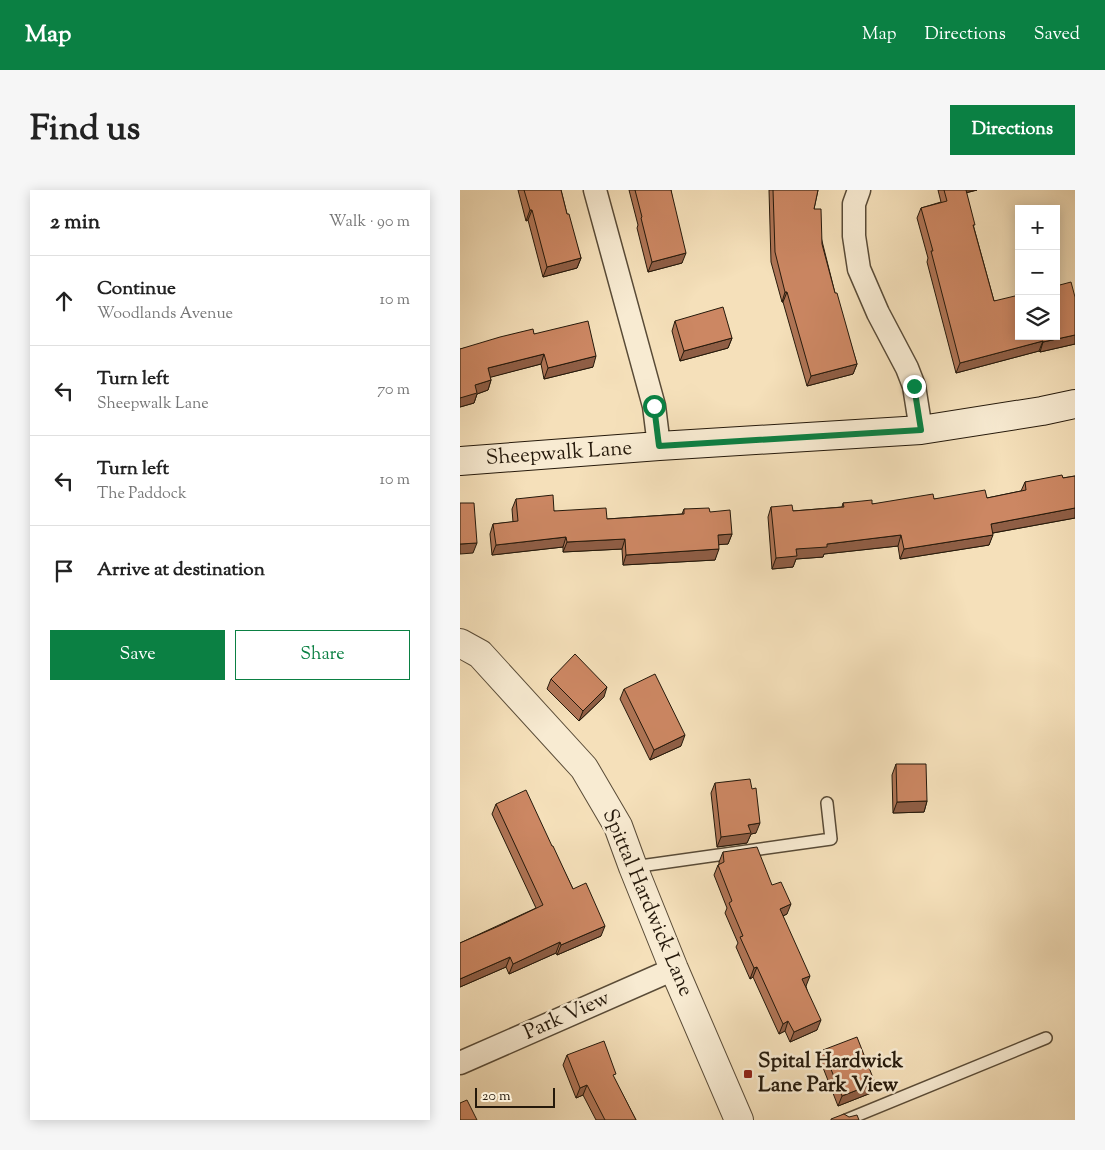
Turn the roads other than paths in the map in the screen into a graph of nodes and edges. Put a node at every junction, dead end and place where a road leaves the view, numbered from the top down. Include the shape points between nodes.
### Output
1 (595, 190) edge
2 (859, 190) edge
3 (1075, 404) edge
4 (921, 430) junction
5 (659, 446) junction
6 (460, 461) edge
7 (460, 643) edge
8 (827, 803) dead end
9 (633, 867) junction
10 (674, 969) junction
11 (1046, 1038) dead end
12 (460, 1063) edge
13 (740, 1120) edge
14 (846, 1120) edge

1 - 5 street via 654,406
2 - 4 street via 854,204 859,269 914,386
3 - 4 main road, Sheepwalk Lane
4 - 5 main road, Sheepwalk Lane
5 - 6 main road, Sheepwalk Lane
7 - 9 main road, Spittal Hardwick Lane via 480,654 584,768 618,826
8 - 9 lane via 831,839
9 - 10 main road, Spittal Hardwick Lane
10 - 12 street, Park View
10 - 13 main road, Spittal Hardwick Lane
11 - 14 lane

